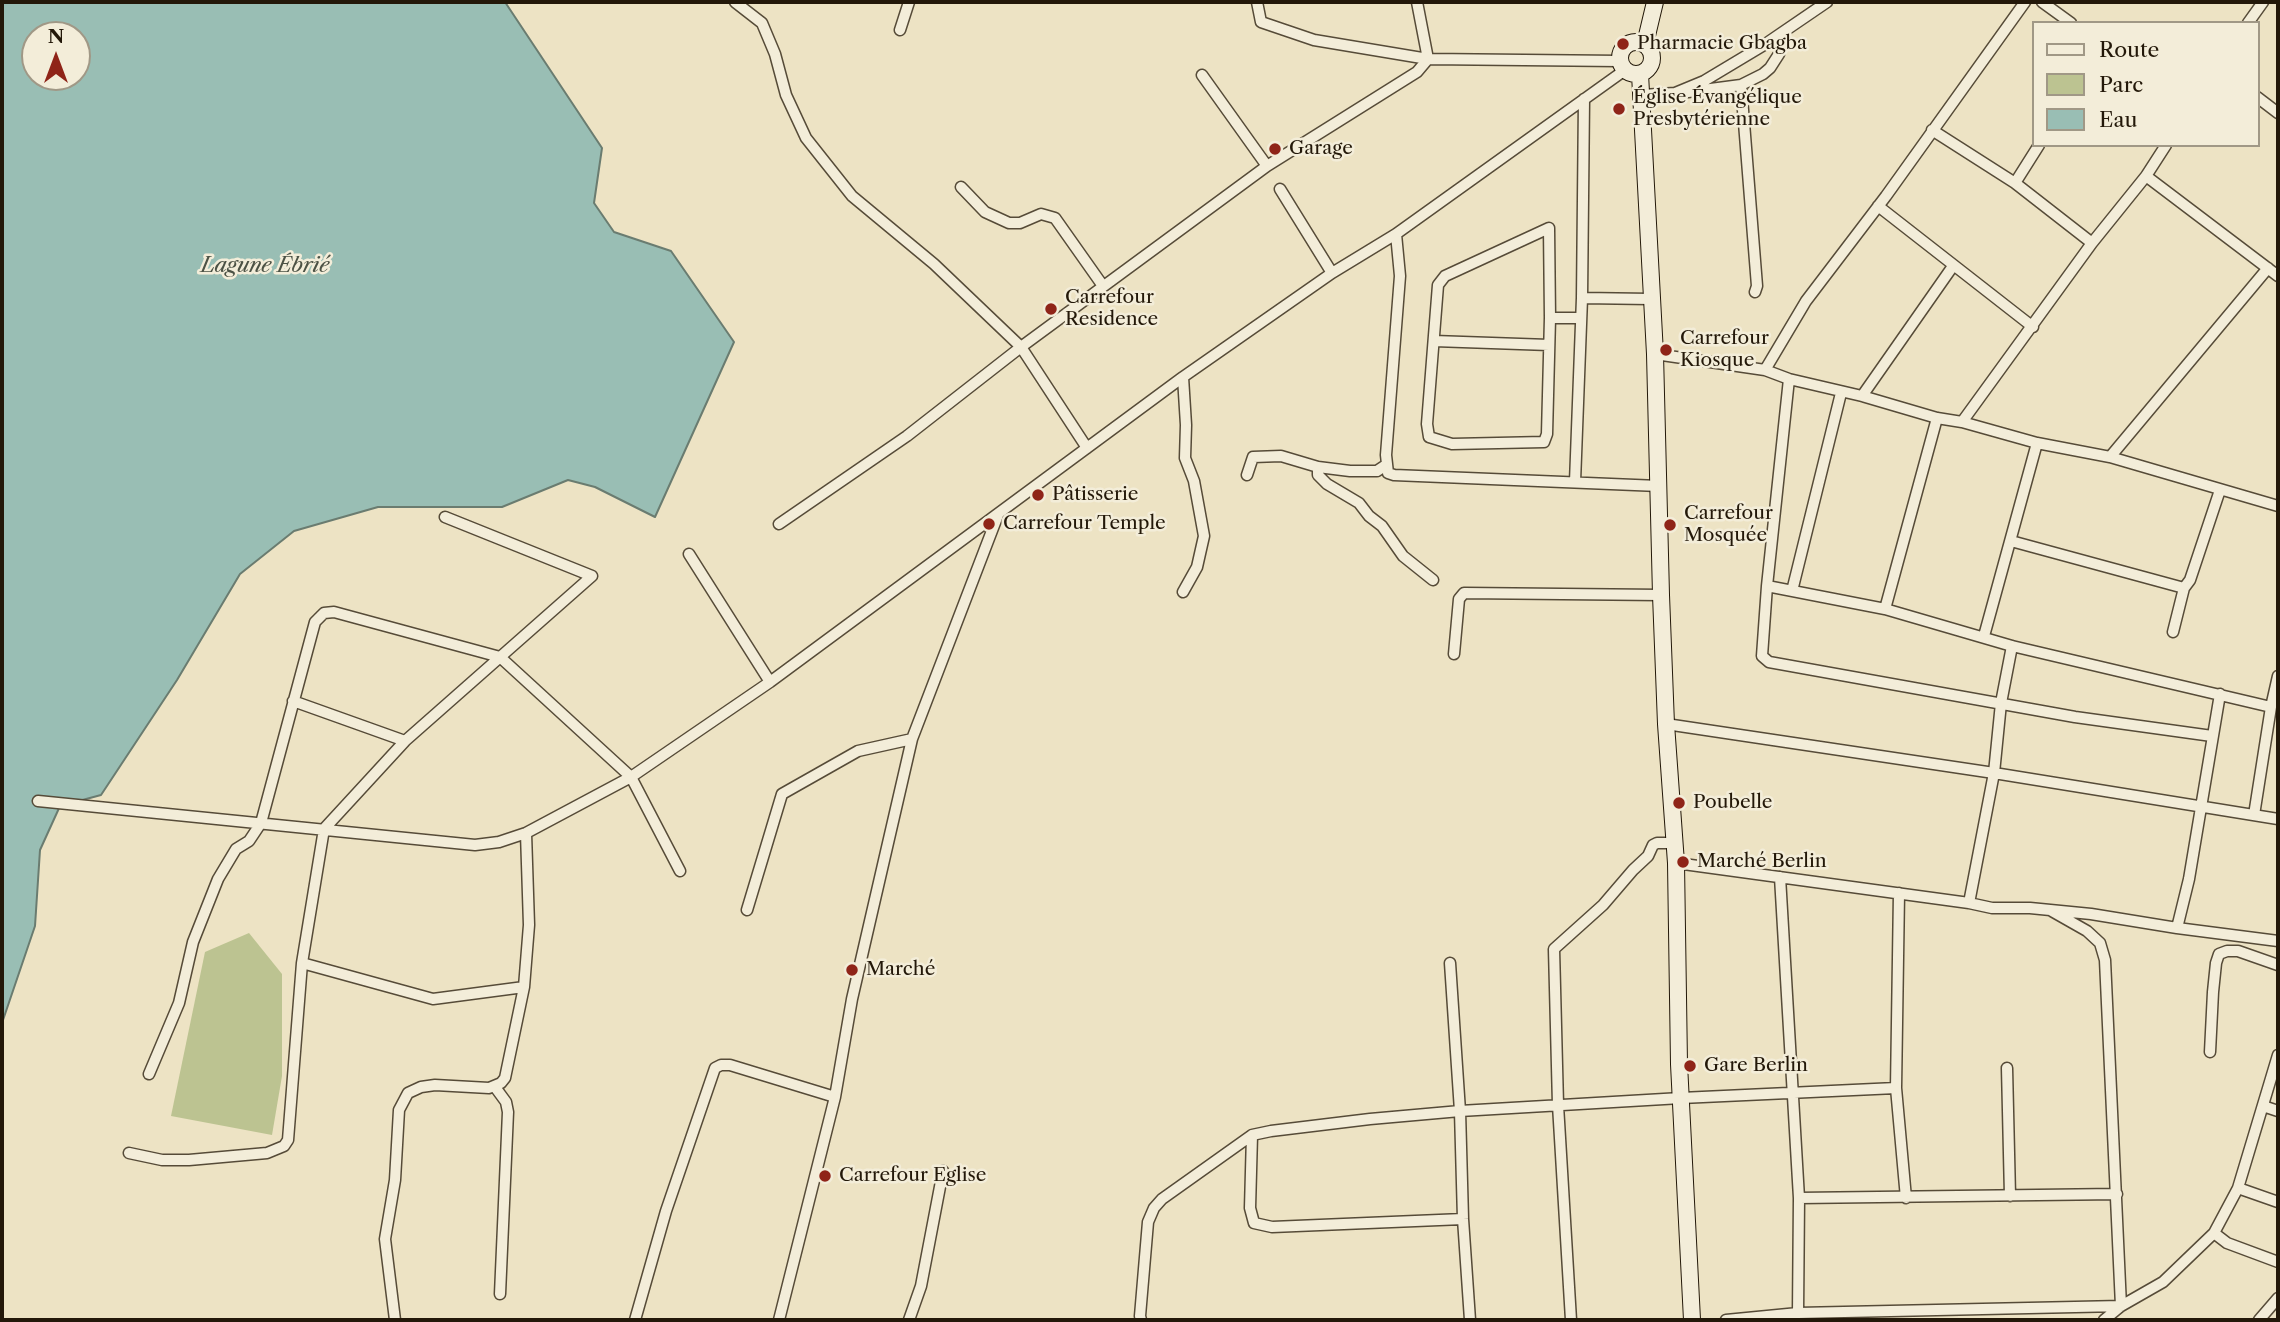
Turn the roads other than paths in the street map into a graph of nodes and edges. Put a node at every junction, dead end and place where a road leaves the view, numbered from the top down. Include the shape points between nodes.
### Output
1 (735, 2) edge
2 (909, 2) edge
3 (1257, 2) edge
4 (1417, 2) edge
5 (1654, 2) edge
6 (1827, 2) edge
7 (2025, 2) edge
8 (2042, 2) edge
9 (2263, 2) edge
10 (2068, 21) edge
11 (2249, 21) edge
12 (900, 30) dead end
13 (1784, 32) junction
14 (1645, 44) junction
15 (1428, 59) junction
16 (1629, 68) junction
17 (1202, 75) dead end
18 (1741, 85) junction
19 (1675, 93) junction
20 (1642, 95) junction
21 (1584, 99) junction
22 (2259, 99) edge
23 (2278, 113) edge
24 (1932, 130) junction
25 (2038, 147) edge
26 (2165, 147) edge
27 (1267, 166) junction
28 (2146, 176) junction
29 (2015, 183) junction
30 (961, 187) dead end
31 (1280, 189) dead end
32 (1878, 206) junction
33 (1396, 234) junction
34 (2092, 243) junction
35 (1954, 266) junction
36 (2268, 268) junction
37 (1332, 273) junction
38 (2278, 276) edge
39 (1103, 286) junction
40 (1755, 292) dead end
41 (1582, 298) junction
42 (1651, 299) junction
43 (1550, 318) junction
44 (1581, 318) junction
45 (2033, 327) junction
46 (1434, 341) junction
47 (1549, 345) junction
48 (1021, 347) junction
49 (1655, 354) junction
50 (1765, 370) junction
51 (1183, 377) junction
52 (1789, 379) junction
53 (1841, 393) junction
54 (1862, 396) junction
55 (1937, 418) junction
56 (1962, 422) junction
57 (2037, 443) junction
58 (1087, 448) junction
59 (2110, 457) junction
60 (1386, 466) junction
61 (1318, 467) junction
62 (1247, 475) dead end
63 (1574, 482) junction
64 (1659, 486) junction
65 (2220, 490) junction
66 (2278, 506) edge
67 (998, 515) junction
68 (445, 517) dead end
69 (779, 524) dead end
70 (2011, 541) junction
71 (690, 554) dead end
72 (1433, 580) dead end
73 (1767, 586) junction
74 (2184, 588) junction
75 (1792, 591) junction
76 (1183, 593) dead end
77 (1661, 595) junction
78 (1885, 609) junction
79 (2173, 632) dead end
80 (1984, 636) junction
81 (2012, 646) junction
82 (1454, 654) dead end
83 (500, 657) junction
84 (2278, 676) edge
85 (770, 682) junction
86 (2220, 694) junction
87 (293, 701) junction
88 (2001, 704) junction
89 (2271, 707) junction
90 (1667, 724) junction
91 (2212, 736) junction
92 (912, 739) junction
93 (405, 740) junction
94 (1994, 773) junction
95 (631, 777) junction
96 (38, 801) dead end
97 (2200, 805) junction
98 (2253, 814) junction
99 (2278, 819) edge
100 (261, 823) junction
101 (324, 830) junction
102 (526, 833) junction
103 (1674, 843) junction
104 (1676, 863) junction
105 (680, 871) dead end
106 (1780, 877) junction
107 (1899, 893) junction
108 (1969, 903) junction
109 (747, 910) dead end
110 (2050, 910) junction
111 (2177, 929) junction
112 (2278, 941) edge
113 (302, 963) junction
114 (1450, 963) dead end
115 (2278, 965) edge
116 (524, 987) junction
117 (2210, 1052) dead end
118 (2278, 1055) edge
119 (2007, 1068) dead end
120 (149, 1074) dead end
121 (495, 1087) junction
122 (1896, 1088) junction
123 (1794, 1094) junction
124 (835, 1097) junction
125 (1681, 1098) junction
126 (1558, 1105) junction
127 (2263, 1106) junction
128 (1460, 1111) junction
129 (2278, 1111) edge
130 (1252, 1135) junction
131 (130, 1153) dead end
132 (943, 1171) dead end
133 (2238, 1188) junction
134 (2117, 1194) junction
135 (2010, 1196) junction
136 (1799, 1198) junction
137 (1906, 1198) junction
138 (2278, 1202) edge
139 (1462, 1219) junction
140 (2214, 1233) junction
141 (2278, 1262) edge
142 (500, 1294) dead end
143 (2278, 1298) edge
144 (2121, 1306) junction
145 (1798, 1313) junction
146 (1139, 1319) edge
147 (396, 1320) edge
148 (635, 1320) edge
149 (779, 1320) edge
150 (909, 1320) edge
151 (1471, 1320) edge
152 (1570, 1320) edge
153 (1692, 1320) edge
154 (1726, 1320) edge
155 (2104, 1320) edge
156 (2259, 1320) edge

1 - 48 street via 762,23 806,138 852,197 934,264
2 - 12 street
3 - 15 street via 1261,22 1274,27 1314,40
4 - 15 street
5 - 14 street
6 - 13 street
7 - 24 street
8 - 10 street
9 - 11 street
13 - 18 street via 1770,68
13 - 19 street via 1704,81
14 - 16 street via 1625,46 1620,56
14 - 16 street via 1652,52 1650,68
15 - 16 street
15 - 27 street via 1417,72
16 - 20 street
16 - 21 street
17 - 27 street
18 - 19 street
18 - 40 street
19 - 20 street
20 - 42 street
21 - 33 street
21 - 41 street
22 - 23 street
24 - 29 street
24 - 32 street
25 - 29 street
26 - 28 street
27 - 39 street
28 - 34 street
28 - 36 street
29 - 34 street
30 - 39 street via 985,212 1009,223 1041,214 1055,218
31 - 37 street
32 - 35 street
32 - 50 street via 1806,301
33 - 37 street
33 - 60 street via 1400,276
34 - 45 street
35 - 45 street
35 - 54 street
36 - 38 street
36 - 59 street
37 - 51 street
39 - 48 street
41 - 42 street
41 - 44 street
42 - 49 street
43 - 44 street
43 - 46 street via 1549,228 1445,276 1438,285
43 - 47 street
44 - 63 street
45 - 56 street
46 - 47 street
46 - 47 street via 1429,437 1452,444 1544,442
48 - 58 street
48 - 69 street via 907,436
49 - 50 street
49 - 64 street
50 - 52 street
51 - 58 street
51 - 76 street via 1185,458 1204,536 1197,567
52 - 53 street
52 - 73 street
53 - 54 street
53 - 75 street
54 - 55 street
55 - 56 street
55 - 78 street
56 - 57 street
57 - 59 street
57 - 70 street
58 - 67 street
59 - 65 street
60 - 61 street via 1377,471
60 - 63 street via 1394,475
61 - 62 street via 1281,456 1253,457
61 - 72 street via 1318,475 1327,484 1359,503 1403,556
63 - 64 street
64 - 77 street
65 - 66 street
65 - 74 street
67 - 85 street
67 - 92 street
68 - 83 street via 592,576
70 - 74 street
70 - 80 street
71 - 85 street
73 - 75 street
73 - 88 street via 1762,656 1769,662
74 - 79 street
75 - 78 street
77 - 82 street via 1464,593 1459,599
77 - 90 street
78 - 80 street
80 - 81 street
81 - 86 street
81 - 88 street
83 - 87 street via 324,613 316,622
83 - 93 street
83 - 95 street
84 - 89 street
85 - 95 street
86 - 89 street
86 - 91 street
87 - 93 street
87 - 100 street
88 - 91 street
88 - 94 street
89 - 98 street
90 - 94 street
90 - 103 street
91 - 97 street
92 - 109 street via 858,751 782,794
92 - 124 street via 852,999
93 - 101 street
94 - 97 street
94 - 108 street
95 - 102 street
95 - 105 street
96 - 100 street
97 - 98 street
97 - 111 street
98 - 99 street
100 - 101 street
100 - 120 street via 249,841 236,849 218,879 193,942 179,1003
101 - 102 street via 475,845
101 - 113 street
102 - 116 street via 529,925
103 - 104 street
103 - 126 street via 1653,845 1603,905 1554,949
104 - 106 street
104 - 125 street
106 - 107 street
106 - 123 street
107 - 108 street
107 - 122 street
108 - 110 street
110 - 111 street
110 - 134 street via 2094,937 2105,960
111 - 112 street
113 - 116 street via 433,999
113 - 131 street via 284,1146 267,1153 189,1160
114 - 128 street
115 - 117 street via 2238,951 2219,954
116 - 121 street via 508,1071
118 - 127 street
119 - 135 street
121 - 142 street via 508,1112
121 - 147 street via 421,1087 408,1093 399,1110 395,1180 385,1239
122 - 123 street
122 - 137 street
123 - 125 street
123 - 136 street
124 - 148 street via 730,1065 715,1068
124 - 149 street
125 - 126 street
125 - 153 street
126 - 128 street
126 - 152 street
127 - 129 street
127 - 133 street
128 - 130 street
128 - 139 street
130 - 139 street via 1250,1208 1254,1223 1272,1227
130 - 146 street via 1154,1208 1148,1222
132 - 150 street via 921,1286
133 - 138 street
133 - 140 street
134 - 135 street
134 - 144 street
135 - 137 street
136 - 137 street
136 - 145 street
139 - 151 street
140 - 141 street via 2227,1243
140 - 144 street via 2163,1282
143 - 156 street
144 - 145 street
144 - 155 street
145 - 154 street

